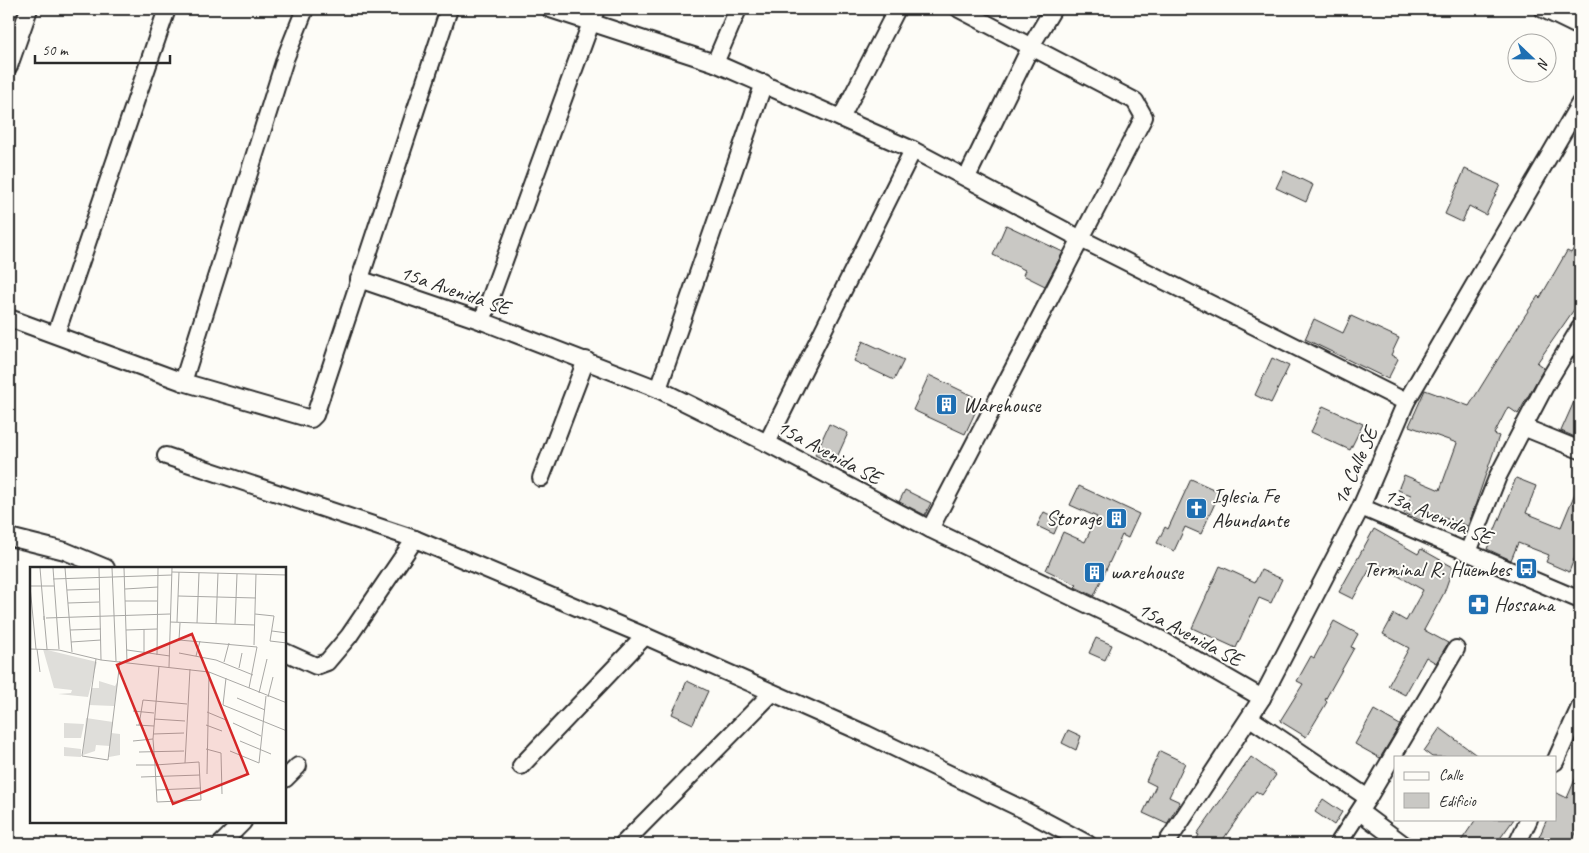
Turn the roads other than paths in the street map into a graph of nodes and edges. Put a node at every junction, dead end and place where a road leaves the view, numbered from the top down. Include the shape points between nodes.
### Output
1 (29, 9) edge
2 (168, 9) edge
3 (305, 9) edge
4 (449, 9) edge
5 (550, 9) edge
6 (738, 9) edge
7 (897, 9) edge
8 (959, 9) edge
9 (1053, 9) edge
10 (1543, 9) edge
11 (593, 15) edge
12 (1580, 27) edge
13 (1031, 46) junction
14 (715, 63) junction
15 (9, 66) edge
16 (764, 83) junction
17 (1579, 108) edge
18 (841, 118) junction
19 (913, 150) junction
20 (967, 177) junction
21 (1081, 239) junction
22 (359, 280) junction
23 (9, 318) edge
24 (482, 321) junction
25 (1580, 328) edge
26 (56, 334) junction
27 (586, 360) junction
28 (183, 382) junction
29 (658, 390) junction
30 (1406, 402) junction
31 (1524, 427) junction
32 (767, 443) junction
33 (1580, 450) edge
34 (166, 456) dead end
35 (541, 478) dead end
36 (1361, 507) junction
37 (930, 529) junction
38 (9, 537) edge
39 (415, 539) junction
40 (1468, 552) junction
41 (104, 567) edge
42 (1580, 600) edge
43 (645, 636) junction
44 (1456, 649) dead end
45 (286, 652) edge
46 (772, 693) junction
47 (1262, 698) junction
48 (1580, 707) edge
49 (1250, 718) junction
50 (1556, 760) edge
51 (298, 766) dead end
52 (521, 766) dead end
53 (286, 778) edge
54 (1368, 798) junction
55 (1360, 812) junction
56 (1529, 820) edge
57 (242, 823) edge
58 (221, 844) edge
59 (623, 844) edge
60 (1088, 844) edge
61 (1166, 844) edge
62 (1338, 844) edge
63 (1404, 844) edge
64 (1517, 844) edge

1 - 15 street
2 - 26 street
3 - 28 street via 285,59
4 - 22 street
5 - 11 street
6 - 14 street
7 - 18 street
8 - 13 street
9 - 13 street
10 - 12 street
11 - 14 street
11 - 24 street
13 - 20 street
13 - 21 street via 1135,101 1144,116
14 - 16 street
16 - 18 street
16 - 29 street
17 - 30 street, 1a Calle SE
18 - 19 street
19 - 20 street
19 - 32 street
20 - 21 street
21 - 30 street
21 - 37 street
22 - 24 street, 15a Avenida SE
22 - 28 street via 311,419
23 - 26 street
24 - 27 street, 15a Avenida SE
25 - 31 street
26 - 28 street
27 - 29 street, 15a Avenida SE
27 - 35 street
29 - 32 street, 15a Avenida SE
30 - 36 street, 1a Calle SE
31 - 33 street
31 - 40 street via 1498,476
32 - 37 street, 15a Avenida SE
34 - 39 street
36 - 40 street, 13a Avenida SE
36 - 47 street, 1a Calle SE
37 - 47 street, 15a Avenida SE via 1160,639
38 - 41 street via 65,551
39 - 43 street
39 - 45 street via 327,662 316,666
40 - 42 street, 13a Avenida SE
43 - 46 street
43 - 52 street
44 - 54 street
46 - 59 street
46 - 60 street via 866,734
47 - 49 street, 1a Calle SE
48 - 50 street
49 - 54 street
49 - 61 street, 1a Calle SE
51 - 53 street
54 - 55 street
55 - 62 street
55 - 63 street
56 - 64 street
57 - 58 street

